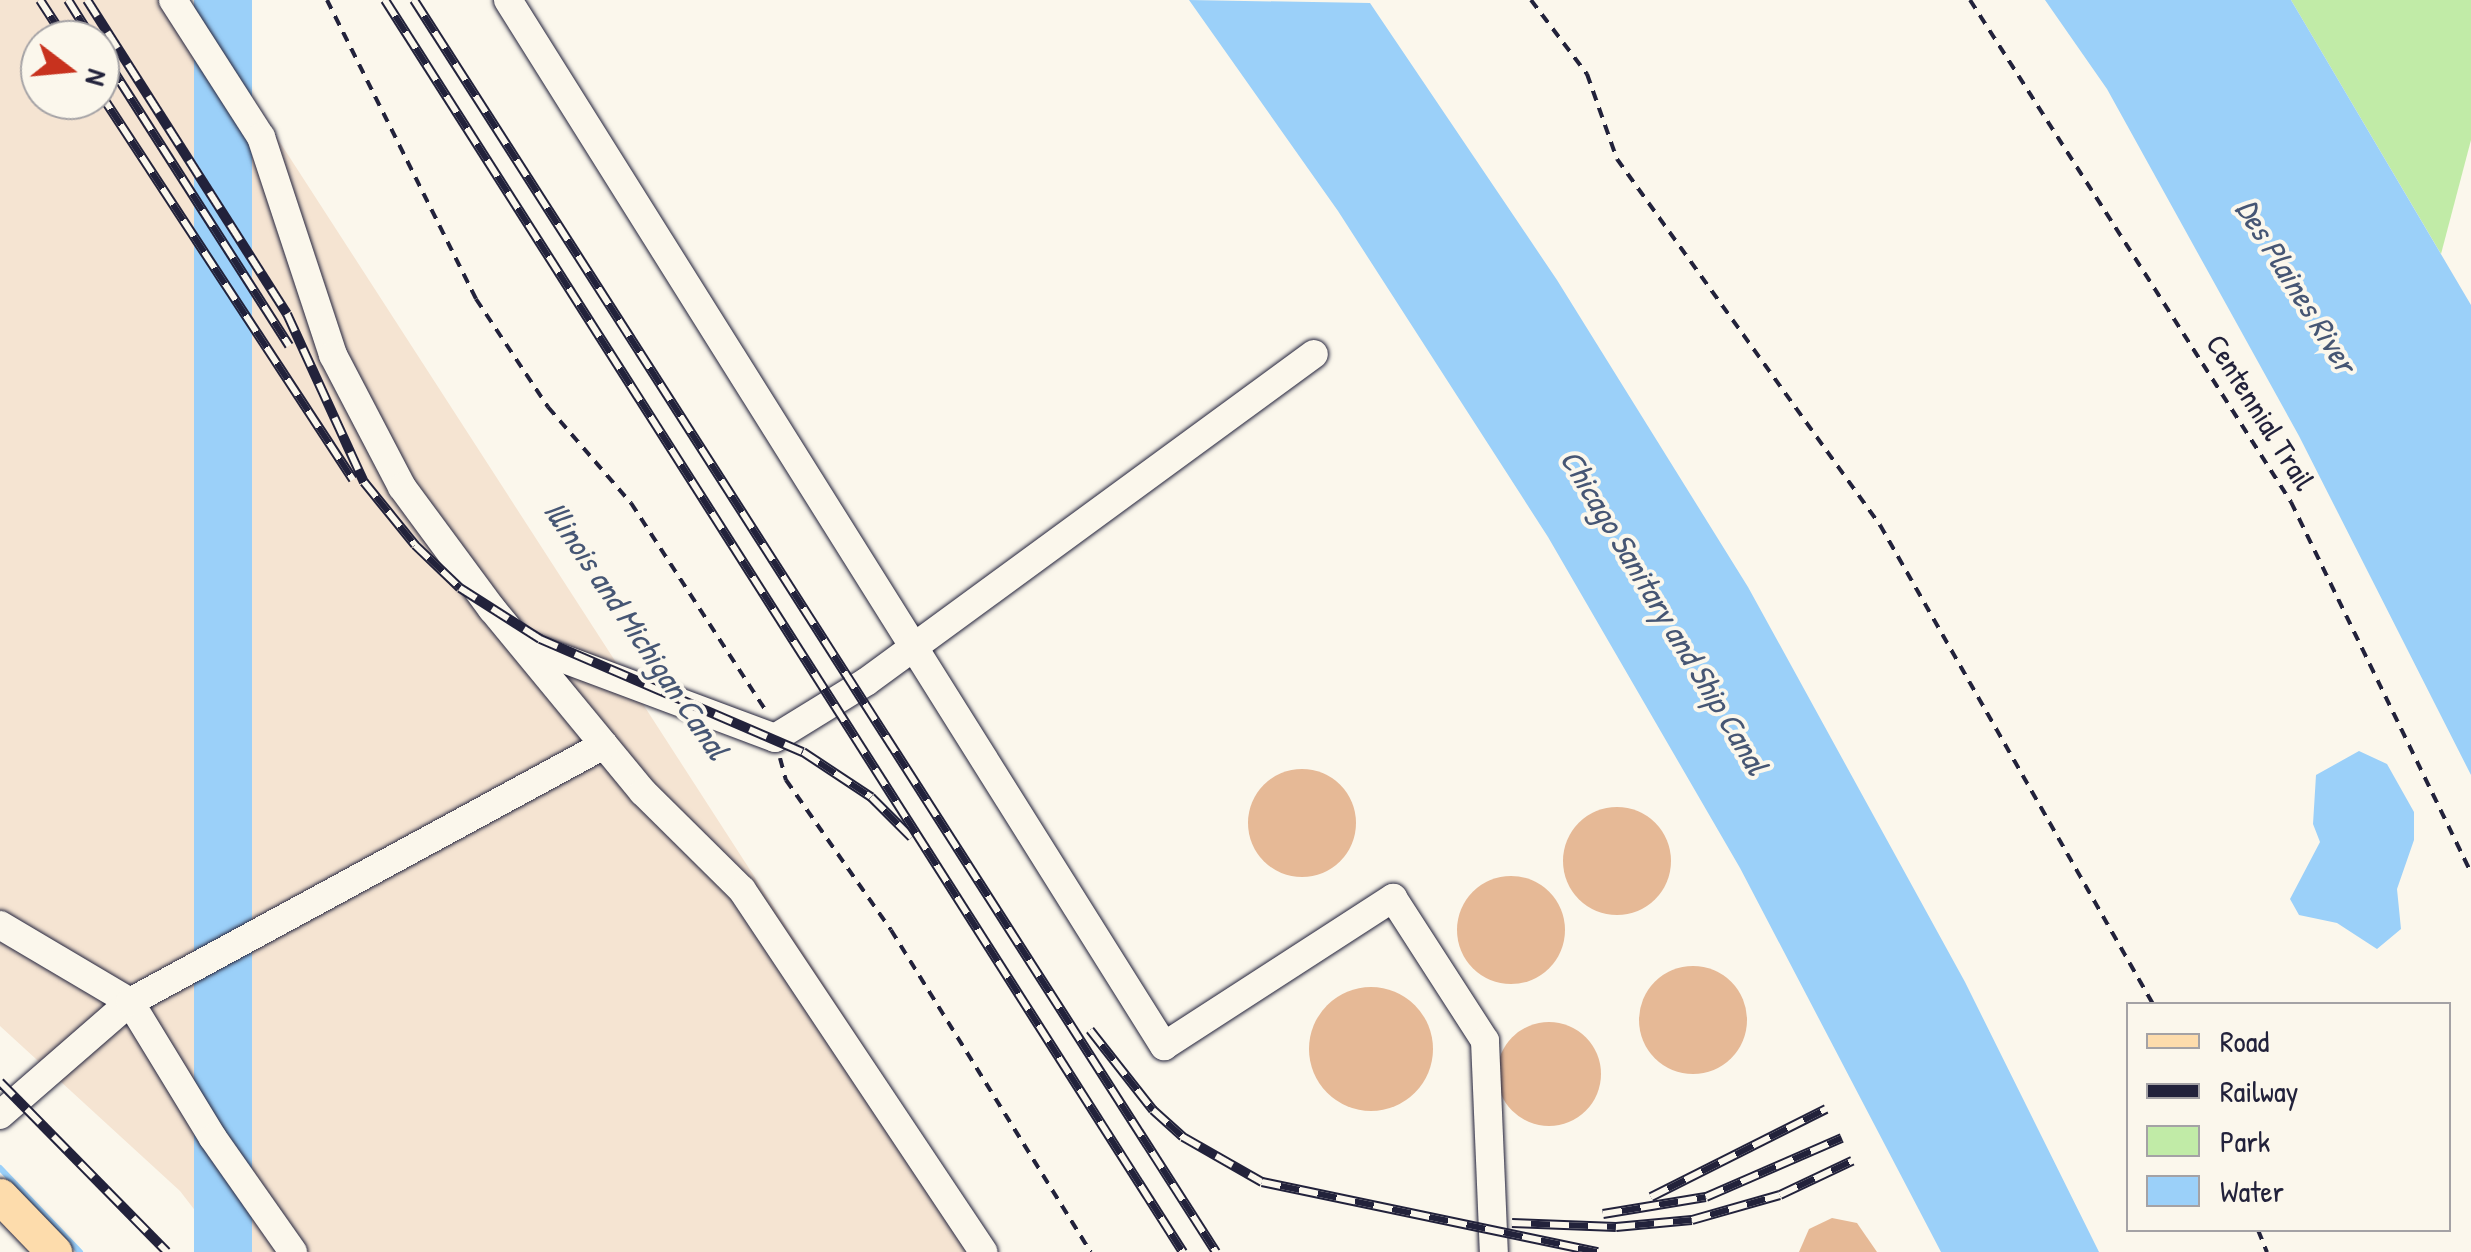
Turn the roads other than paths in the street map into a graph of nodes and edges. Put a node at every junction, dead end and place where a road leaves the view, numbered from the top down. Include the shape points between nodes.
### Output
1 (173, 0) edge
2 (508, 0) edge
3 (1314, 354) dead end
4 (519, 643) junction
5 (914, 646) junction
6 (604, 744) junction
7 (0, 925) edge
8 (130, 1002) junction
9 (0, 1116) edge
10 (0, 1196) edge
11 (54, 1252) edge
12 (293, 1252) edge
13 (983, 1252) edge
14 (1494, 1252) edge

1 - 4 lane via 260,137 334,355 402,487
2 - 5 lane
3 - 5 lane
4 - 5 lane via 763,734
4 - 6 lane
5 - 14 lane via 1164,1046 1393,898 1485,1042
6 - 8 lane
6 - 13 lane via 742,890
7 - 8 lane
8 - 9 lane
8 - 12 lane via 212,1138
10 - 11 main road

